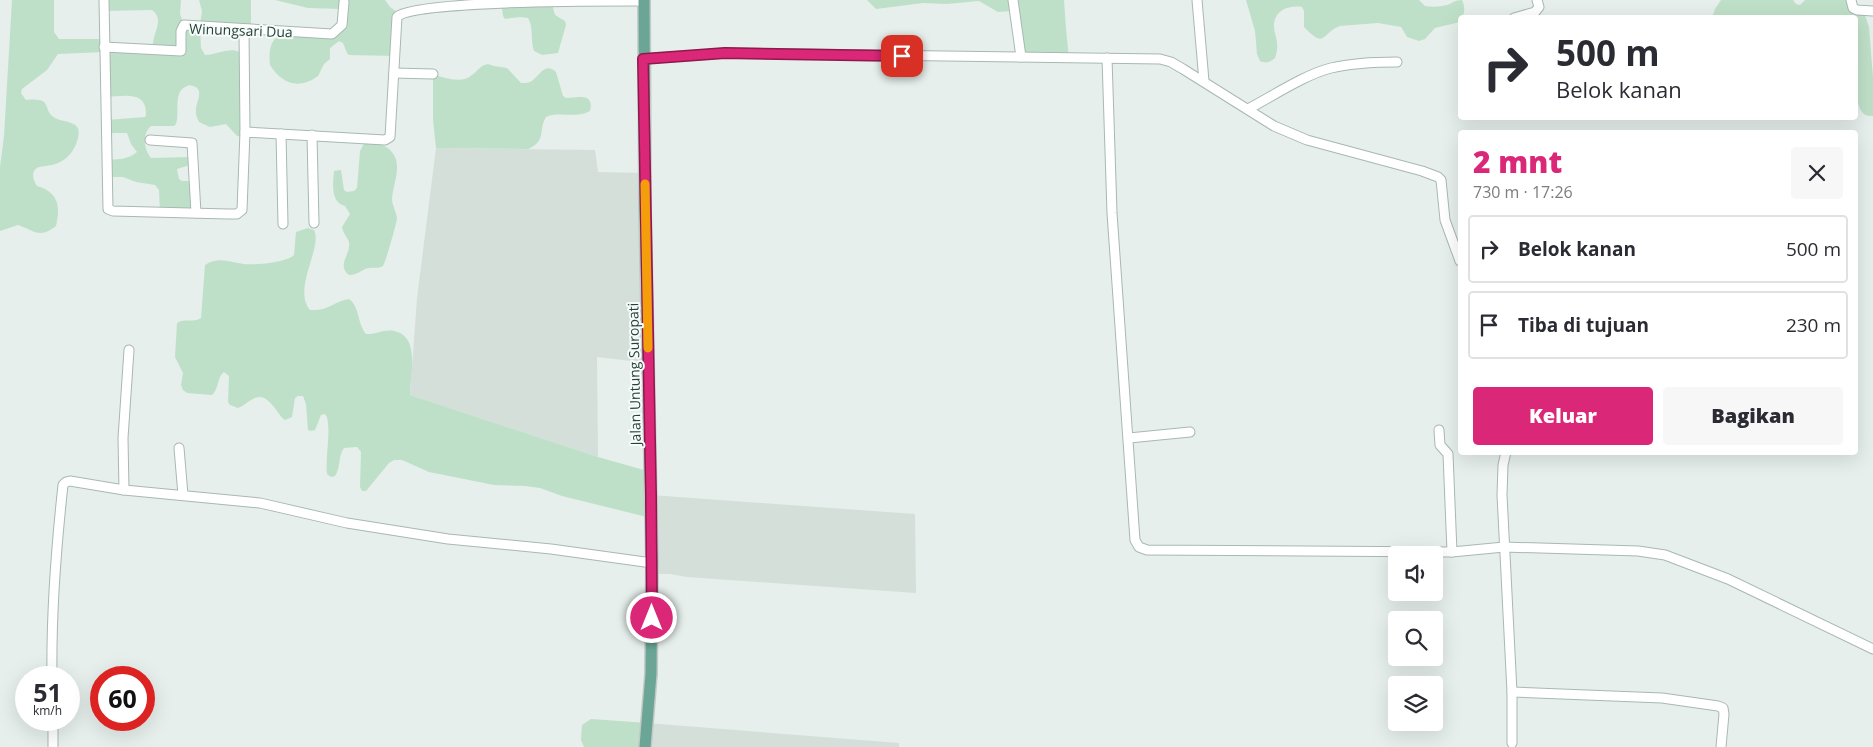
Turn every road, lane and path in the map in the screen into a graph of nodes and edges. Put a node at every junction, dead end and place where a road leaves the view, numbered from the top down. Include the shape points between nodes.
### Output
1 (104, 0) edge
2 (1013, 0) edge
3 (1197, 0) edge
4 (1538, 0) edge
5 (1851, 0) edge
6 (644, 1) edge
7 (344, 2) dead end
8 (1873, 11) edge
9 (1524, 15) edge
10 (244, 30) junction
11 (104, 47) junction
12 (1022, 57) junction
13 (1107, 58) junction
14 (643, 59) junction
15 (1397, 62) dead end
16 (394, 73) junction
17 (433, 74) dead end
18 (1204, 81) junction
19 (1248, 109) junction
20 (245, 132) junction
21 (281, 134) junction
22 (312, 135) junction
23 (150, 140) dead end
24 (196, 213) junction
25 (314, 222) dead end
26 (282, 224) dead end
27 (1458, 256) edge
28 (129, 350) dead end
29 (1439, 430) dead end
30 (1190, 432) dead end
31 (1129, 438) junction
32 (179, 448) dead end
33 (1505, 455) edge
34 (124, 490) junction
35 (183, 495) junction
36 (1504, 547) junction
37 (1452, 552) junction
38 (652, 563) junction
39 (1873, 649) edge
40 (52, 666) edge
41 (1512, 692) junction
42 (52, 731) edge
43 (1512, 743) dead end
44 (53, 747) edge
45 (645, 747) edge
46 (1721, 747) edge

1 - 11 street
2 - 12 street
3 - 18 street
4 - 9 street via 1539,7 1535,12
5 - 8 street via 1853,8
6 - 14 main road, Jalan Untung Suropati
6 - 16 street via 545,1 406,12 397,17
7 - 10 street, Winungsari Dua via 342,25 332,34
10 - 11 street, Winungsari Dua via 184,25 181,51
10 - 20 street
11 - 24 street via 108,209
12 - 13 street
12 - 14 street via 725,53
13 - 18 street via 1160,59
13 - 31 street via 1112,213
14 - 38 main road, Jalan Untung Suropati
15 - 19 street via 1370,62 1318,72
16 - 17 street
16 - 22 street via 390,137 385,140
18 - 19 street
19 - 27 street via 1274,126 1307,140 1438,177 1445,220
20 - 21 street
20 - 24 street via 242,210 237,214
21 - 22 street
21 - 26 street
22 - 25 street
23 - 24 street via 192,143
28 - 34 street via 123,438
29 - 37 street via 1440,445 1448,454
30 - 31 street
31 - 37 street via 1135,540 1146,550
32 - 35 street
33 - 36 street via 1502,465
34 - 35 street
34 - 40 street via 70,481 63,485
35 - 38 street via 260,503 347,524 448,539
36 - 37 street
36 - 39 street via 1638,551 1665,556 1749,588
36 - 41 street
38 - 45 main road, Jalan Untung Suropati via 651,674
41 - 43 street
41 - 46 street via 1662,698 1718,706 1724,714
42 - 44 street

